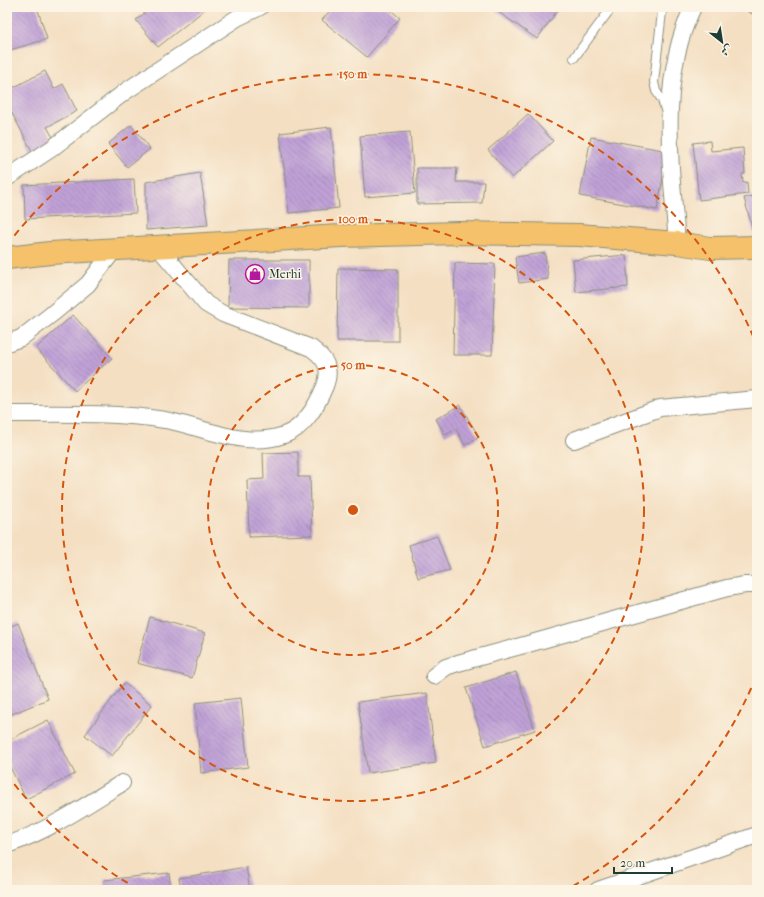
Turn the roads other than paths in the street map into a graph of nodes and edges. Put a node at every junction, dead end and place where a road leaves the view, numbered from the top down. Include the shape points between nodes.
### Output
1 (260, 7) edge
2 (612, 7) edge
3 (660, 7) edge
4 (693, 7) edge
5 (574, 58) dead end
6 (670, 128) junction
7 (7, 178) edge
8 (677, 243) junction
9 (158, 247) junction
10 (757, 247) edge
11 (114, 250) junction
12 (7, 258) edge
13 (7, 343) edge
14 (757, 400) edge
15 (7, 414) edge
16 (574, 440) dead end
17 (757, 586) edge
18 (434, 676) dead end
19 (122, 783) dead end
20 (757, 835) edge
21 (7, 845) edge
22 (598, 890) edge

1 - 7 street via 237,18 126,91 51,149
2 - 5 lane
3 - 6 lane via 662,12 654,82
4 - 6 street via 676,54 671,84
6 - 8 street
8 - 9 main road via 580,235 460,233 341,236
8 - 10 main road via 710,248
9 - 11 main road
9 - 15 street via 206,304 223,314 311,348 321,355 326,364 328,377 316,407 300,425 285,435 267,440 236,438 166,421 132,417 92,414
11 - 12 main road
11 - 13 street via 88,284 21,338
14 - 16 street via 660,408
17 - 18 street via 727,588 458,662
19 - 21 street via 28,838
20 - 22 street

